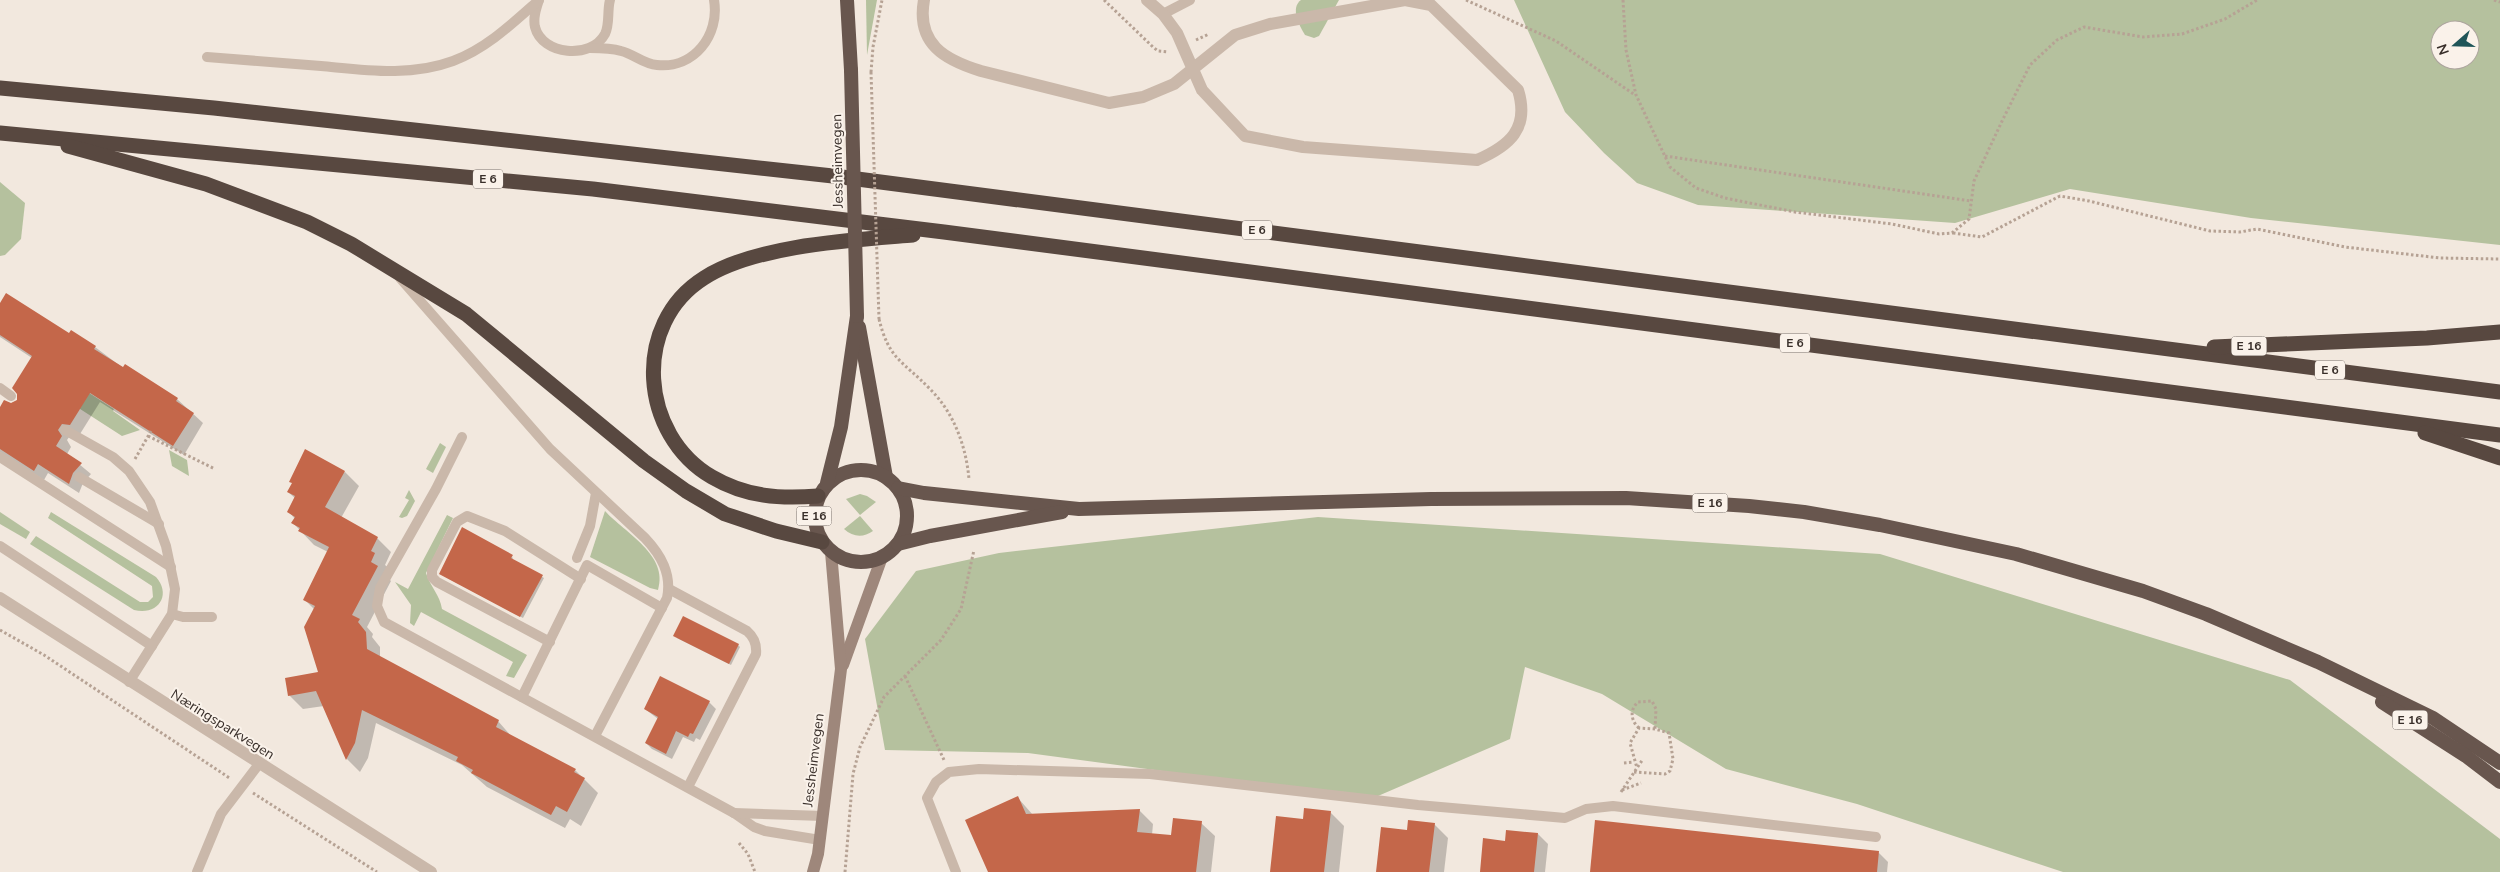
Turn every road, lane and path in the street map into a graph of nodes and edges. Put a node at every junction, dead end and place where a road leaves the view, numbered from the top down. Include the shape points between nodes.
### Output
1 (539, 0) edge
2 (610, 0) edge
3 (714, 0) edge
4 (882, 0) edge
5 (924, 0) edge
6 (1104, 0) edge
7 (1147, 0) edge
8 (1190, 0) edge
9 (1466, 0) edge
10 (1623, 0) edge
11 (2257, 0) edge
12 (2494, 0) edge
13 (849, 2) edge
14 (2500, 2) edge
15 (1163, 14) junction
16 (1214, 31) dead end
17 (1184, 45) junction
18 (590, 48) junction
19 (207, 57) dead end
20 (1193, 68) junction
21 (0, 80) edge
22 (0, 88) edge
23 (28, 90) junction
24 (1636, 95) junction
25 (0, 133) edge
26 (30, 135) junction
27 (1664, 156) junction
28 (1971, 201) junction
29 (944, 232) junction
30 (1952, 233) junction
31 (2500, 259) edge
32 (390, 266) junction
33 (857, 316) junction
34 (2500, 332) edge
35 (2160, 348) junction
36 (0, 388) edge
37 (2500, 392) edge
38 (12, 396) dead end
39 (2373, 419) junction
40 (64, 430) dead end
41 (151, 431) dead end
42 (2500, 435) edge
43 (148, 436) junction
44 (462, 436) dead end
45 (0, 457) edge
46 (2500, 458) edge
47 (215, 469) dead end
48 (129, 471) junction
49 (79, 477) dead end
50 (886, 477) junction
51 (970, 479) dead end
52 (827, 483) junction
53 (898, 488) junction
54 (596, 493) junction
55 (818, 496) junction
56 (1079, 509) junction
57 (160, 524) junction
58 (898, 544) junction
59 (0, 546) edge
60 (827, 547) junction
61 (974, 550) dead end
62 (882, 557) junction
63 (577, 558) dead end
64 (171, 568) junction
65 (581, 579) junction
66 (669, 589) junction
67 (0, 598) edge
68 (662, 608) junction
69 (172, 614) junction
70 (212, 617) dead end
71 (0, 630) edge
72 (550, 642) junction
73 (152, 646) junction
74 (2318, 662) junction
75 (841, 669) junction
76 (905, 676) junction
77 (129, 682) junction
78 (522, 696) junction
79 (1638, 728) junction
80 (1655, 728) junction
81 (595, 736) junction
82 (1643, 759) dead end
83 (1634, 762) junction
84 (2500, 762) edge
85 (1624, 763) dead end
86 (259, 764) junction
87 (1637, 768) junction
88 (949, 772) junction
89 (1634, 772) junction
90 (1641, 782) dead end
91 (2500, 782) edge
92 (243, 786) junction
93 (688, 787) junction
94 (1622, 790) junction
95 (1613, 806) junction
96 (734, 813) junction
97 (823, 816) junction
98 (1876, 837) dead end
99 (820, 840) junction
100 (740, 842) dead end
101 (818, 854) junction
102 (754, 870) edge
103 (197, 872) edge
104 (377, 872) edge
105 (431, 872) edge
106 (751, 872) edge
107 (813, 872) edge
108 (819, 872) edge
109 (846, 872) edge
110 (956, 872) edge

1 - 18 lane via 534,20 542,39 559,48 581,51
1 - 19 lane via 498,36 473,52 425,69 380,71
2 - 18 lane via 608,26 604,35
3 - 18 lane via 716,18 708,39 681,62 658,65 640,61 620,50
4 - 51 path, bridge via 871,72 879,319 886,344 896,359 930,389 950,416 964,451
5 - 20 street via 923,24 934,47 953,61 981,71 1108,103 1143,98 1174,84
6 - 17 path via 1158,51 1168,52
7 - 15 street
8 - 15 lane
9 - 24 path via 1556,41
10 - 24 path via 1626,50
11 - 28 path via 2225,19 2182,34 2143,37 2084,27 2057,40 2030,65 1974,182
12 - 14 path
13 - 33 highway, Jessheimvegen / E 16, bridge
15 - 17 street
16 - 17 path
17 - 20 street
20 - 20 street via 1202,90 1245,136 1303,147 1476,160 1501,149 1515,135 1523,106 1518,90 1431,5 1405,0 1270,24 1235,35
21 - 23 highway, E 6
22 - 23 highway, E 6
23 - 35 highway, E 6 via 842,177
24 - 27 path
25 - 26 highway, E 6
26 - 29 highway, E 6 via 594,189
26 - 32 highway, E 6 via 206,184 265,204 307,222
27 - 28 path
27 - 30 path via 1670,167 1696,188 1725,198 1795,212
28 - 30 path via 1969,219
29 - 39 highway, E 6
29 - 55 highway, E 6 via 744,258 702,278 675,304 663,322 653,357 652,375 662,419 685,454 711,477 745,492 781,498
30 - 31 path via 1982,236 2060,196 2210,230 2240,232 2257,229 2345,247 2440,258
32 - 54 lane via 532,429
32 - 60 highway, E 6 via 466,314 644,462 686,491 725,514
33 - 50 highway, Jessheimvegen / E 16
33 - 52 highway, Jessheimvegen / E 16 via 841,427
34 - 35 highway, E 16 via 2259,346
35 - 37 highway, E 6
36 - 38 lane
39 - 42 highway, E 6
39 - 46 highway
40 - 48 lane via 113,457
41 - 43 path
43 - 47 path
43 - 48 path
44 - 78 lane via 380,588 378,612 390,626
45 - 64 lane
48 - 57 lane
49 - 57 lane
50 - 52 highway, E 16 via 862,469 849,470
50 - 53 highway, E 16
52 - 55 highway, E 16
53 - 56 highway, E 16
53 - 58 highway, E 16 via 905,501 907,516 905,531
54 - 63 lane via 590,526
54 - 66 lane via 654,548 666,568
55 - 60 highway, E 16 via 815,527
56 - 58 highway, E 16
56 - 74 highway, E 16 via 1565,497 1683,501 1804,512 1943,537 2084,573 2206,614
57 - 64 lane
58 - 62 highway, E 16
59 - 73 lane
60 - 62 highway, E 16 via 843,559 856,562 870,562
60 - 75 main road, Jessheimvegen
61 - 76 path via 961,609 941,640
62 - 75 main road, Jessheimvegen
64 - 69 lane via 175,589
65 - 68 lane via 587,565
65 - 72 lane
65 - 72 lane via 505,531 467,516 457,522 432,570 436,582
66 - 68 lane
66 - 93 lane via 747,631 756,648 756,654
67 - 77 street, Næringsparkvegen
68 - 81 lane
69 - 70 lane
69 - 73 lane
71 - 92 path via 44,655
72 - 78 lane
73 - 77 lane
74 - 84 highway, E 16 via 2433,718
74 - 91 highway, E 16 via 2466,756
75 - 97 main road, Jessheimvegen
76 - 88 path
76 - 109 path via 884,697 860,747 853,774
77 - 86 street, Næringsparkvegen
78 - 81 lane
79 - 80 path
79 - 80 path via 1632,715 1635,704 1641,701 1652,701 1656,709
79 - 83 path via 1630,743
80 - 89 path via 1668,733 1671,770 1665,774
81 - 93 lane
82 - 87 path
83 - 85 path
83 - 87 path
86 - 92 lane
86 - 105 street, Næringsparkvegen
87 - 89 path
88 - 95 lane via 979,769 1150,774 1418,805 1565,818 1586,809
88 - 110 lane via 936,782 926,798
89 - 94 path
90 - 94 path
92 - 103 lane via 221,814
92 - 104 path
93 - 96 lane
94 - 95 path
95 - 98 lane
96 - 97 lane
96 - 99 lane via 765,831
97 - 99 main road, Jessheimvegen
99 - 101 main road, Jessheimvegen
100 - 102 path
101 - 107 main road, Jessheimvegen
101 - 108 main road, Jessheimvegen
102 - 106 path

